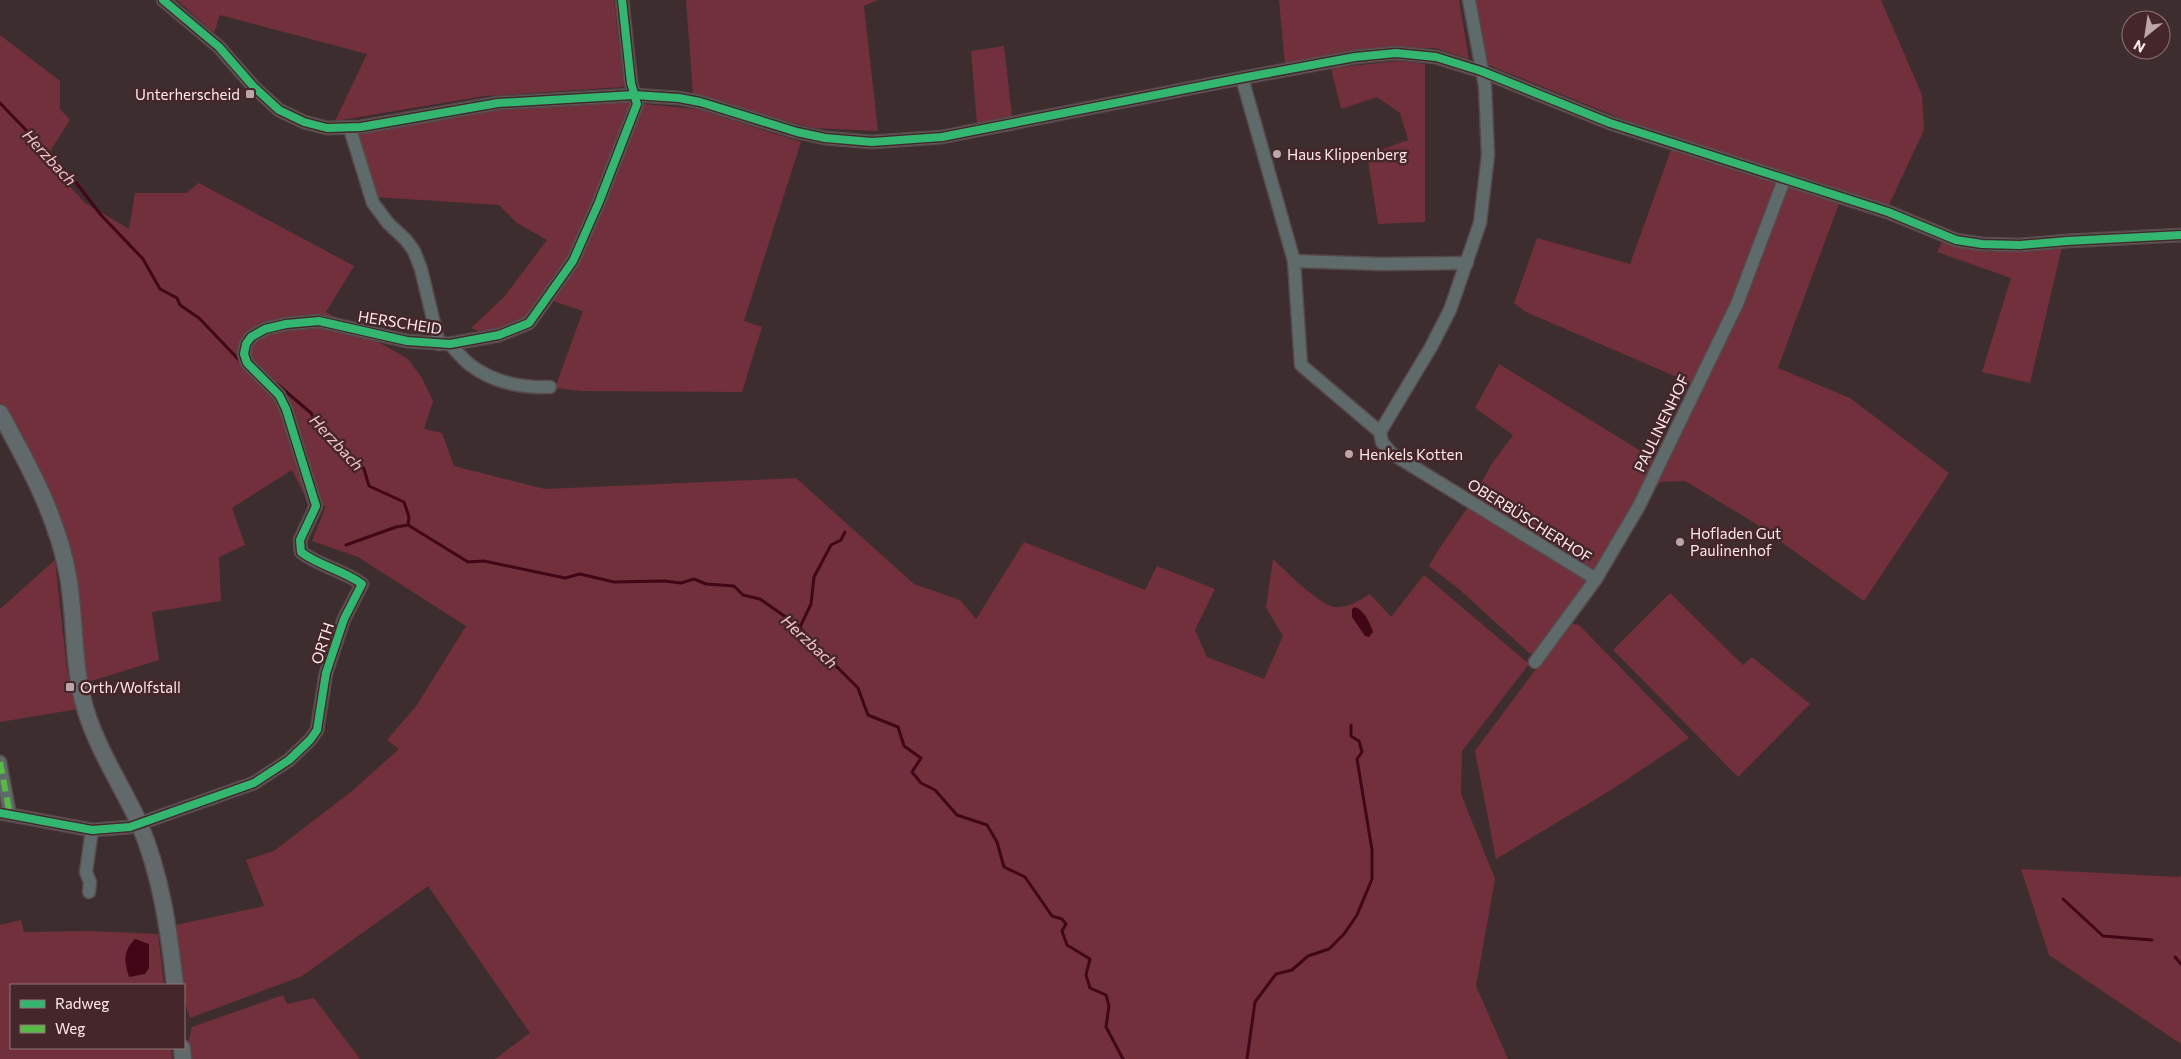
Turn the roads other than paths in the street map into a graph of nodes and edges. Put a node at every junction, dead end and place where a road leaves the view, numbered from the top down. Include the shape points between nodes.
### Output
1 (163, 0) edge
2 (622, 0) edge
3 (1469, 0) edge
4 (1481, 71) junction
5 (1242, 78) junction
6 (634, 95) junction
7 (350, 129) junction
8 (1784, 180) junction
9 (2181, 235) edge
10 (1294, 261) junction
11 (1467, 263) junction
12 (444, 344) junction
13 (550, 387) dead end
14 (286, 409) joint
15 (0, 413) edge
16 (1380, 432) junction
17 (1596, 580) junction
18 (1535, 662) dead end
19 (0, 762) edge
20 (5, 814) edge
21 (139, 824) junction
22 (92, 830) junction
23 (88, 892) dead end
24 (175, 984) edge

1 - 7 street via 220,47 254,87 279,110 318,126
2 - 6 street, HERSCHEID
3 - 4 street
4 - 5 street via 1436,57 1396,53 1355,57
4 - 8 street via 1610,122
4 - 11 street via 1485,86 1488,155 1480,223
5 - 6 street via 942,137 872,142 796,132 700,102
5 - 10 street, OBERBÜSCHERHOF
6 - 7 street via 498,102
6 - 12 street, HERSCHEID via 637,104 573,261 529,322 498,335
7 - 12 street, HERSCHEID via 373,202 406,240 422,269
8 - 9 street via 1888,212 1956,240 1982,244 2020,246
8 - 17 street, PAULINENHOF via 1737,304 1638,506
10 - 11 street
10 - 16 street, OBERBÜSCHERHOF via 1301,365
11 - 16 street via 1446,318
12 - 13 street, HERSCHEID via 484,373 515,386
12 - 14 street, HERSCHEID via 407,341 319,321 265,328 251,337 244,354 247,362 279,395
14 - 21 street, ORTH via 316,506 300,540 301,552 312,561 362,584 344,619 326,673 317,730 289,760 254,783
15 - 21 main road via 56,527 68,578 79,684 86,712
16 - 17 street, OBERBÜSCHERHOF via 1382,442 1391,454
17 - 18 street, PAULINENHOF
19 - 20 street
20 - 22 street
21 - 22 street
21 - 24 main road via 160,893
22 - 23 street via 86,872 90,882

